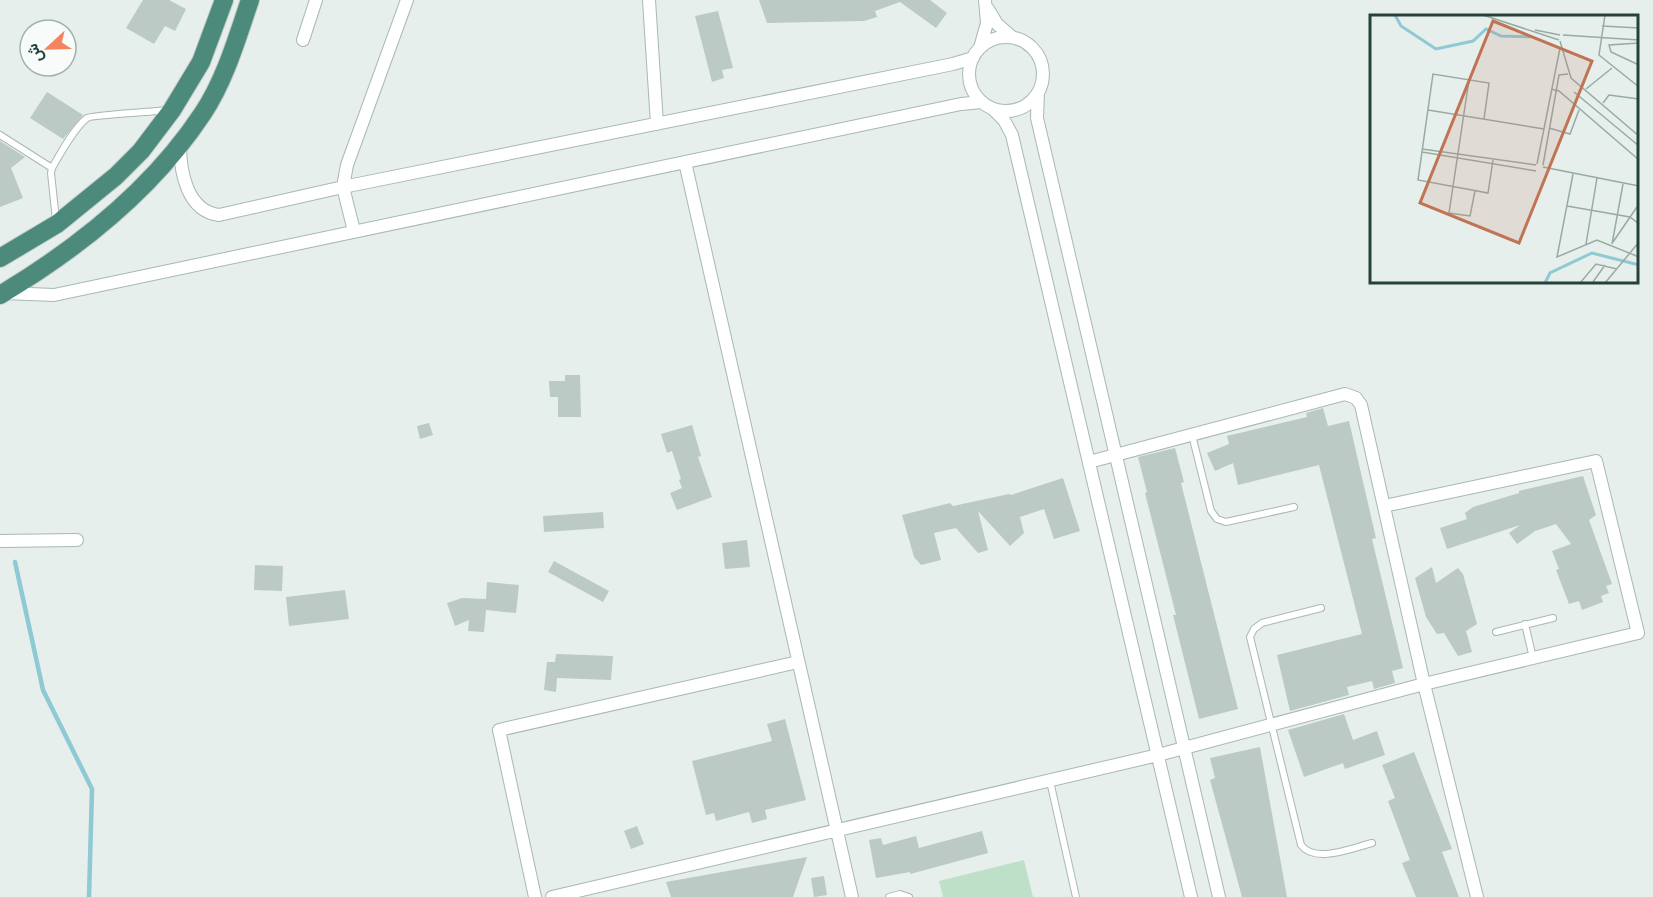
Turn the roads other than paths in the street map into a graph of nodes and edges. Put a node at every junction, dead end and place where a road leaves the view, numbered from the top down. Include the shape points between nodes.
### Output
1 (224, 0) edge
2 (250, 0) edge
3 (316, 0) edge
4 (407, 0) edge
5 (650, 0) edge
6 (986, 3) edge
7 (1012, 37) junction
8 (303, 40) dead end
9 (976, 53) junction
10 (1038, 93) junction
11 (988, 105) junction
12 (172, 110) junction
13 (657, 124) junction
14 (0, 135) edge
15 (180, 144) junction
16 (685, 162) junction
17 (52, 168) junction
18 (343, 187) junction
19 (57, 224) junction
20 (354, 231) junction
21 (0, 258) edge
22 (1, 295) edge
23 (1192, 435) junction
24 (1116, 455) junction
25 (1089, 462) junction
26 (1384, 506) junction
27 (1294, 507) dead end
28 (77, 540) dead end
29 (0, 541) edge
30 (1321, 608) dead end
31 (1553, 618) dead end
32 (1525, 624) junction
33 (1496, 632) dead end
34 (1533, 658) junction
35 (798, 662) junction
36 (1424, 684) junction
37 (1271, 726) junction
38 (1184, 748) junction
39 (1158, 755) junction
40 (1050, 780) junction
41 (837, 830) junction
42 (1372, 843) dead end
43 (535, 897) edge
44 (552, 897) edge
45 (852, 897) edge
46 (889, 897) edge
47 (909, 897) edge
48 (1076, 897) edge
49 (1191, 897) edge
50 (1219, 897) edge
51 (1477, 897) edge

1 - 12 highway via 201,62
2 - 15 highway via 222,75 204,112
3 - 8 street
4 - 18 street via 350,154
5 - 13 street
6 - 7 street via 997,24
6 - 9 street via 986,32
7 - 9 street via 989,41
7 - 10 street via 1033,48 1039,58 1043,70
9 - 11 street via 970,81 975,93
9 - 13 street via 942,66
10 - 11 street via 1018,109 1006,111
10 - 24 street via 1037,118
11 - 16 street via 961,104
11 - 25 street via 1004,120 1012,135
12 - 17 lane via 86,118
12 - 19 highway via 116,176
13 - 18 street
14 - 17 lane
15 - 18 street via 181,168 188,189 200,209 210,214
15 - 22 highway via 117,210
16 - 20 street
16 - 35 street
17 - 19 lane
18 - 20 street
19 - 21 highway
20 - 22 street via 54,295
23 - 24 street
23 - 26 street via 1350,394 1361,405
23 - 27 lane via 1211,511 1217,519 1227,522
24 - 25 street
24 - 38 street
25 - 39 street
26 - 34 street via 1596,461 1638,633
26 - 36 street
28 - 29 street
30 - 37 lane via 1262,622 1251,633
31 - 32 lane
32 - 33 lane
32 - 34 lane
34 - 36 street
35 - 41 street
35 - 43 street via 499,730
36 - 37 street
36 - 51 street
37 - 38 street
37 - 42 lane via 1304,849 1319,855
38 - 39 street
38 - 50 street
39 - 40 street
39 - 49 street
40 - 41 street
40 - 48 lane
41 - 44 street
41 - 45 street
46 - 47 lane

